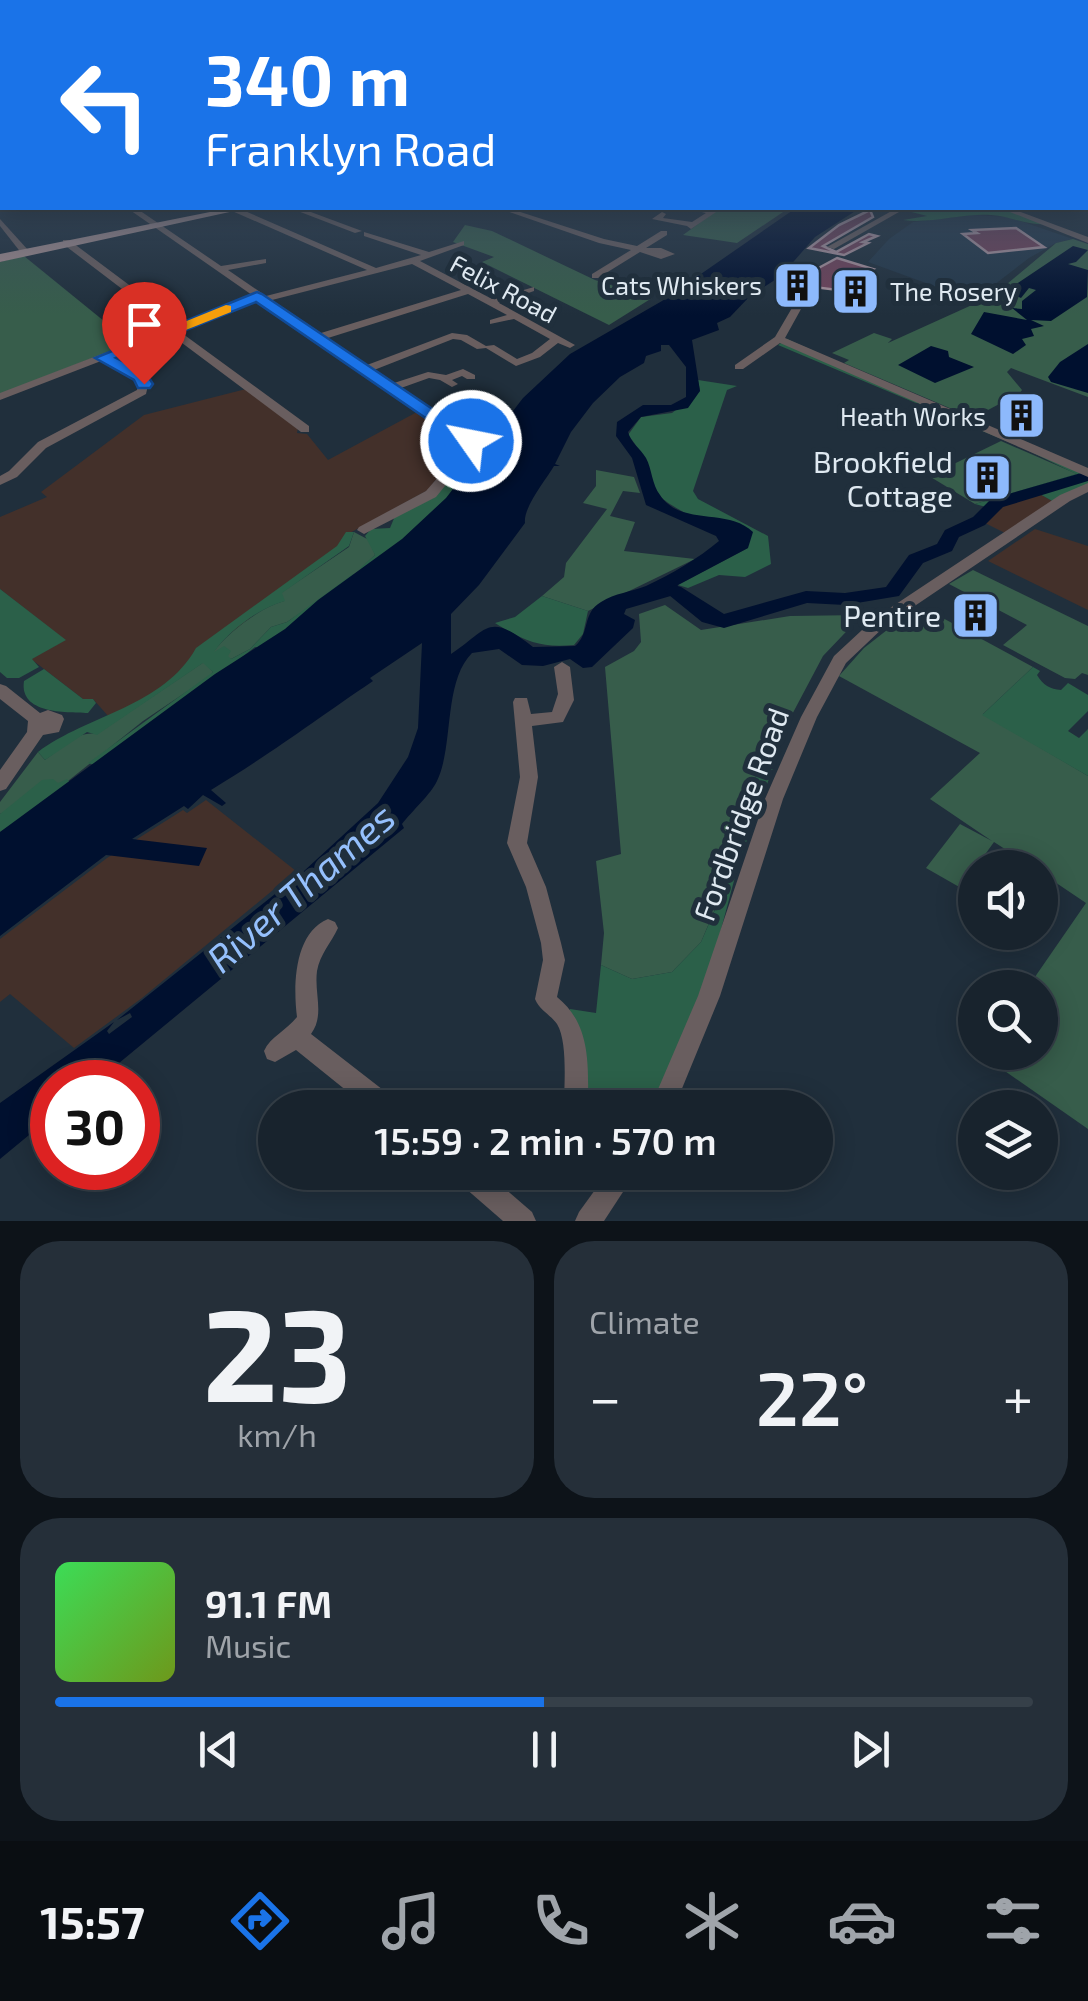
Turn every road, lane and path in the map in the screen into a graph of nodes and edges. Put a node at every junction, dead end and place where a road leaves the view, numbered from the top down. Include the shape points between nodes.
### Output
1 (132, 210) edge
2 (229, 210) edge
3 (243, 210) edge
4 (300, 210) edge
5 (323, 210) edge
6 (509, 210) edge
7 (714, 210) edge
8 (898, 210) edge
9 (1009, 210) edge
10 (662, 214) dead end
11 (316, 216) junction
12 (0, 221) edge
13 (151, 225) junction
14 (664, 232) dead end
15 (1088, 240) edge
16 (66, 242) junction
17 (461, 243) dead end
18 (831, 247) dead end
19 (636, 249) junction
20 (25, 252) junction
21 (658, 252) dead end
22 (427, 254) junction
23 (0, 258) edge
24 (264, 261) dead end
25 (413, 261) junction
26 (218, 270) junction
27 (374, 270) junction
28 (596, 276) dead end
29 (531, 289) dead end
30 (468, 291) junction
31 (806, 292) dead end
32 (259, 299) junction
33 (490, 303) junction
34 (514, 316) junction
35 (552, 321) dead end
36 (494, 322) dead end
37 (534, 327) junction
38 (176, 329) junction
39 (317, 338) junction
40 (556, 339) junction
41 (779, 339) junction
42 (570, 345) dead end
43 (103, 358) junction
44 (739, 367) dead end
45 (364, 370) junction
46 (471, 377) dead end
47 (390, 388) junction
48 (0, 397) edge
49 (305, 429) dead end
50 (1088, 474) edge
51 (0, 481) edge
52 (1088, 488) edge
53 (364, 530) dead end
54 (562, 668) dead end
55 (0, 690) edge
56 (0, 784) edge
57 (328, 928) dead end
58 (296, 1036) junction
59 (274, 1050) dead end
60 (365, 1090) edge
61 (576, 1090) edge
62 (670, 1090) edge
63 (487, 1190) edge
64 (609, 1190) edge
65 (523, 1221) edge
66 (588, 1221) edge

1 - 13 street
2 - 13 main road
3 - 27 street
4 - 11 street
5 - 11 street
6 - 19 street
7 - 10 street via 692,226 656,219
8 - 18 street
9 - 15 street
11 - 22 street
12 - 20 street
13 - 16 main road
13 - 26 street
14 - 19 street
16 - 20 main road
16 - 38 street
17 - 22 street, Felix Road
19 - 21 street
19 - 28 street
20 - 23 main road
22 - 25 street, Felix Road
24 - 26 street
25 - 27 street
25 - 30 street, Felix Road
26 - 32 street
27 - 32 street
29 - 33 street
30 - 33 street, Felix Road
30 - 39 street
31 - 41 street
32 - 38 street
32 - 39 street
33 - 34 street, Felix Road
34 - 36 street
34 - 37 street, Felix Road
35 - 37 street
37 - 40 street, Felix Road
38 - 43 street
38 - 49 street
39 - 45 street
40 - 42 street, Felix Road
40 - 45 street via 516,362 452,336
41 - 44 street
41 - 50 street
43 - 48 street
43 - 51 street via 140,377 142,392 42,445
45 - 47 street
46 - 47 street via 424,376
47 - 53 street via 471,441 432,494
52 - 62 street, Fordbridge Road via 880,622 840,660 774,799 709,996
54 - 61 street via 563,712 557,718 523,712 529,777 517,843 551,943 546,999 567,1026
55 - 56 street via 38,726
57 - 58 street via 315,942 302,984 308,1020
58 - 59 street
58 - 60 street
63 - 65 street
64 - 66 street

